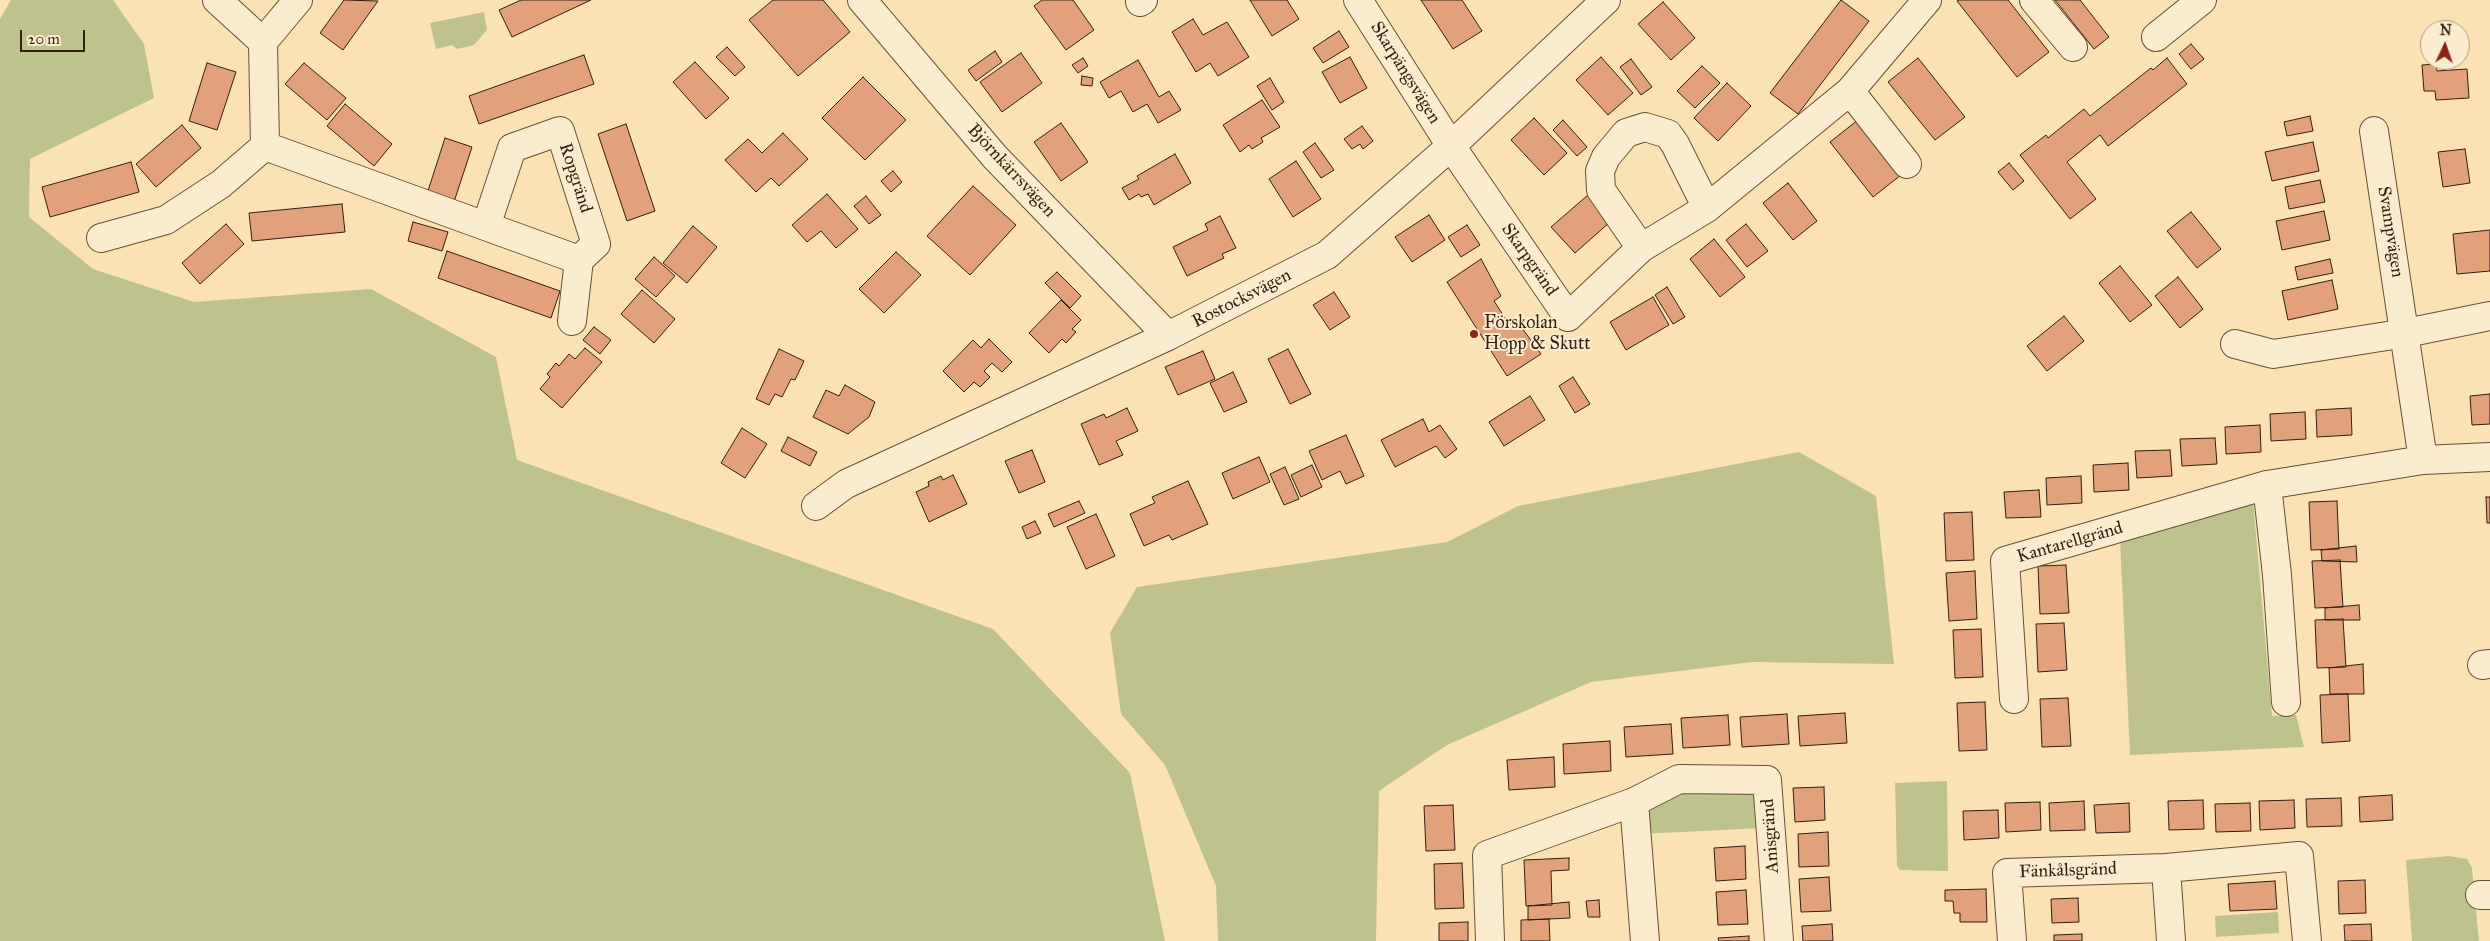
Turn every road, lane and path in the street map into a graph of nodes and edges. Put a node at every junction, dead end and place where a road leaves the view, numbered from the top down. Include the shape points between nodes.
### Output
1 (216, 0) edge
2 (298, 0) edge
3 (862, 0) edge
4 (1358, 0) edge
5 (1606, 0) edge
6 (1927, 0) edge
7 (2034, 0) edge
8 (2202, 0) edge
9 (2156, 36) dead end
10 (263, 42) junction
11 (2073, 47) dead end
12 (1850, 91) junction
13 (2374, 131) dead end
14 (265, 146) junction
15 (1451, 146) junction
16 (1907, 164) dead end
17 (1707, 208) junction
18 (486, 226) junction
19 (101, 238) dead end
20 (1641, 248) junction
21 (579, 260) junction
22 (2490, 316) edge
23 (572, 321) dead end
24 (2406, 332) junction
25 (1168, 336) junction
26 (2235, 344) dead end
27 (2490, 457) edge
28 (2423, 460) junction
29 (2267, 485) junction
30 (816, 506) dead end
31 (2014, 699) dead end
32 (2286, 702) dead end
33 (1634, 802) junction
34 (2166, 868) junction
35 (1490, 941) edge
36 (1644, 941) edge
37 (1779, 941) edge
38 (2012, 941) edge
39 (2171, 941) edge
40 (2307, 941) edge

1 - 10 street
2 - 10 street
3 - 25 street, Björnkärrsvägen via 995,157
4 - 15 street, Skarpängsvägen
5 - 15 street, Rostocksvägen
6 - 12 street, Skarpgränd
7 - 11 street
8 - 9 street
10 - 14 street
12 - 16 street
12 - 17 street, Skarpgränd
13 - 24 street, Svampvägen
14 - 18 street
14 - 19 street via 220,184 166,220
15 - 20 street, Skarpgränd via 1568,316
15 - 25 street, Rostocksvägen via 1327,255
17 - 20 street, Skarpgränd
17 - 20 street via 1668,134 1645,128 1626,133 1606,157 1600,171 1601,190
18 - 21 street
18 - 21 street, Ropgränd via 512,148 560,131 596,244
21 - 23 street
22 - 24 street
24 - 26 street via 2273,354
24 - 28 street
25 - 30 street, Rostocksvägen via 846,484
27 - 28 street, Kantarellgränd
28 - 29 street, Kantarellgränd
29 - 31 street, Kantarellgränd via 2005,562
29 - 32 street
33 - 35 street, Anisgränd via 1487,854
33 - 36 street
33 - 37 street, Anisgränd via 1679,779 1767,780
34 - 38 street, Fänkålsgränd via 2007,873
34 - 39 street
34 - 40 street, Fänkålsgränd via 2299,856

